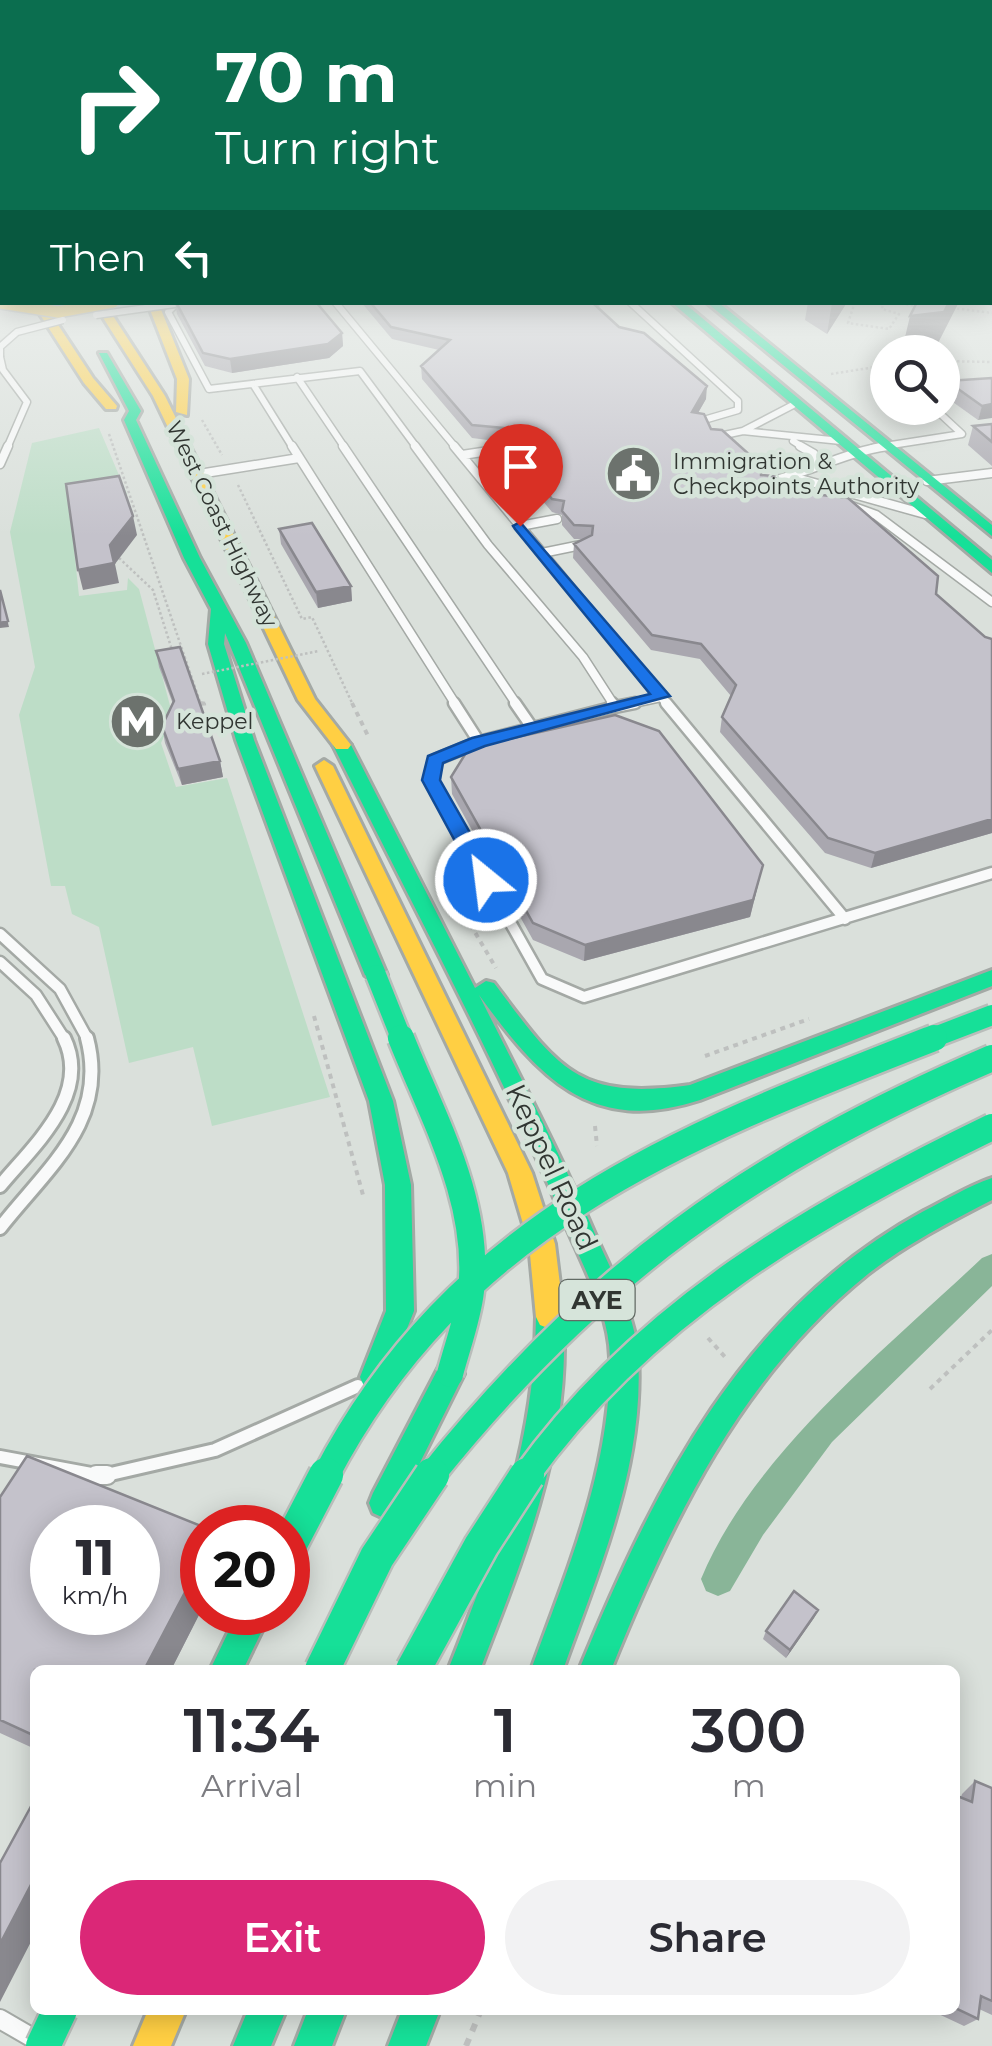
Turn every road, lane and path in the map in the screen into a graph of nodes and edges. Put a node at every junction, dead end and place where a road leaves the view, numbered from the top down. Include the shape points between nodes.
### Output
1 (2, 345) edge
2 (66, 345) edge
3 (99, 345) edge
4 (126, 345) edge
5 (146, 345) edge
6 (169, 345) edge
7 (186, 345) edge
8 (372, 345) edge
9 (677, 345) edge
10 (726, 345) edge
11 (762, 345) edge
12 (960, 361) edge
13 (992, 362) edge
14 (870, 368) edge
15 (297, 377) junction
16 (801, 378) junction
17 (254, 384) junction
18 (794, 405) junction
19 (182, 412) junction
20 (130, 420) junction
21 (698, 422) edge
22 (106, 424) dead end
23 (952, 425) edge
24 (743, 432) junction
25 (714, 437) edge
26 (784, 438) junction
27 (847, 446) junction
28 (882, 446) junction
29 (508, 448) edge
30 (462, 455) junction
31 (299, 458) junction
32 (0, 464) edge
33 (814, 464) junction
34 (526, 469) edge
35 (992, 473) edge
36 (199, 474) junction
37 (479, 476) junction
38 (793, 477) junction
39 (764, 483) edge
40 (930, 485) junction
41 (838, 502) edge
42 (918, 509) junction
43 (557, 519) edge
44 (520, 526) junction
45 (992, 532) edge
46 (586, 544) edge
47 (542, 553) junction
48 (119, 558) edge
49 (992, 568) edge
50 (992, 602) edge
51 (218, 612) junction
52 (302, 619) dead end
53 (179, 629) junction
54 (166, 632) junction
55 (319, 650) dead end
56 (176, 664) edge
57 (202, 674) dead end
58 (662, 696) junction
59 (307, 700) junction
60 (210, 704) dead end
61 (615, 707) junction
62 (533, 729) junction
63 (478, 742) junction
64 (374, 750) dead end
65 (992, 872) edge
66 (445, 882) dead end
67 (427, 910) junction
68 (845, 918) junction
69 (0, 934) edge
70 (0, 962) edge
71 (992, 978) edge
72 (504, 980) dead end
73 (313, 1013) dead end
74 (992, 1015) edge
75 (808, 1020) dead end
76 (702, 1056) dead end
77 (992, 1058) edge
78 (992, 1126) edge
79 (0, 1186) edge
80 (992, 1188) edge
81 (365, 1205) dead end
82 (0, 1228) edge
83 (992, 1330) edge
84 (377, 1372) junction
85 (930, 1388) dead end
86 (0, 1457) edge
87 (310, 1509) edge
88 (310, 1516) edge
89 (244, 1635) edge
90 (256, 1635) edge
91 (310, 1641) dead end
92 (228, 1665) edge
93 (242, 1665) edge
94 (324, 1665) edge
95 (416, 1665) edge
96 (466, 1665) edge
97 (549, 1665) edge
98 (597, 1665) edge
99 (58, 2015) edge
100 (80, 2015) edge
101 (165, 2015) edge
102 (265, 2015) edge
103 (325, 2015) edge
104 (419, 2015) edge
105 (479, 2015) edge
106 (0, 2019) edge
107 (46, 2046) edge
108 (66, 2046) edge
109 (152, 2046) edge
110 (252, 2046) edge
111 (313, 2046) edge
112 (407, 2046) edge
113 (466, 2046) edge

1 - 32 lane, bridge via 3,370 27,402
2 - 20 main road via 94,388
3 - 20 main road, West Coast Highway via 134,411
4 - 36 main road, West Coast Highway
5 - 19 main road
6 - 19 main road via 183,380
7 - 17 lane via 209,389
8 - 30 lane
9 - 21 lane via 738,401 728,416
10 - 18 main road
11 - 16 main road
12 - 13 path
14 - 16 path
15 - 17 lane
15 - 61 lane via 360,371
15 - 62 lane
16 - 28 main road
17 - 31 lane
18 - 24 lane
18 - 27 main road
19 - 36 main road
20 - 51 main road, West Coast Highway
22 - 53 path
23 - 28 lane via 962,434
24 - 25 lane
24 - 26 lane
26 - 27 lane
26 - 33 lane via 810,450
27 - 28 lane
27 - 33 lane
27 - 42 main road
28 - 40 main road
29 - 30 lane
30 - 37 lane
31 - 36 lane
31 - 63 lane
33 - 38 lane
34 - 37 lane
35 - 40 lane
36 - 59 main road, West Coast Highway
37 - 44 lane
38 - 39 lane
38 - 42 lane
40 - 42 main road
40 - 45 main road
41 - 50 lane via 876,515
42 - 49 main road
43 - 44 lane
44 - 47 lane
46 - 47 lane
47 - 58 lane
48 - 54 path via 152,590
51 - 84 main road via 216,644 245,740 381,1101 398,1185 402,1273 400,1311
51 - 91 main road, West Coast Highway, bridge via 238,643 376,976 461,1188 472,1234 472,1292 434,1412
52 - 64 path via 312,617
53 - 54 path
53 - 60 path via 201,705
54 - 56 path
55 - 57 path, bridge
58 - 61 lane
58 - 68 lane
59 - 67 main road, Keppel Road via 346,751
59 - 96 main road via 318,755 520,1177 548,1276 550,1360 542,1418 501,1578
61 - 62 lane
62 - 63 lane
63 - 68 lane via 435,760 431,780 542,980 562,991 584,998 608,992
65 - 68 lane
66 - 72 path
67 - 71 main road via 531,1048 556,1074 598,1100 641,1105 692,1094
67 - 97 main road, Keppel Road via 583,1229 624,1353 620,1435 601,1520
69 - 82 lane via 64,994 98,1081 85,1116
70 - 79 lane via 33,987 66,1036 76,1072 61,1110
73 - 81 path
74 - 87 main road, bridge via 651,1158 530,1226 439,1310 386,1375
75 - 76 path
77 - 94 main road, AYE, bridge via 802,1148 688,1226 575,1319 456,1447 385,1542
78 - 95 main road, AYE, bridge via 791,1233 629,1360 562,1428 504,1507
80 - 98 main road via 911,1229 843,1278 759,1366 688,1468
83 - 85 path
84 - 86 lane via 350,1391 214,1450 112,1474
84 - 88 main road
89 - 92 main road
90 - 93 main road
99 - 107 main road, bridge
100 - 108 main road
101 - 109 main road
102 - 110 main road
103 - 111 main road
104 - 112 main road
105 - 113 path
106 - 107 lane

